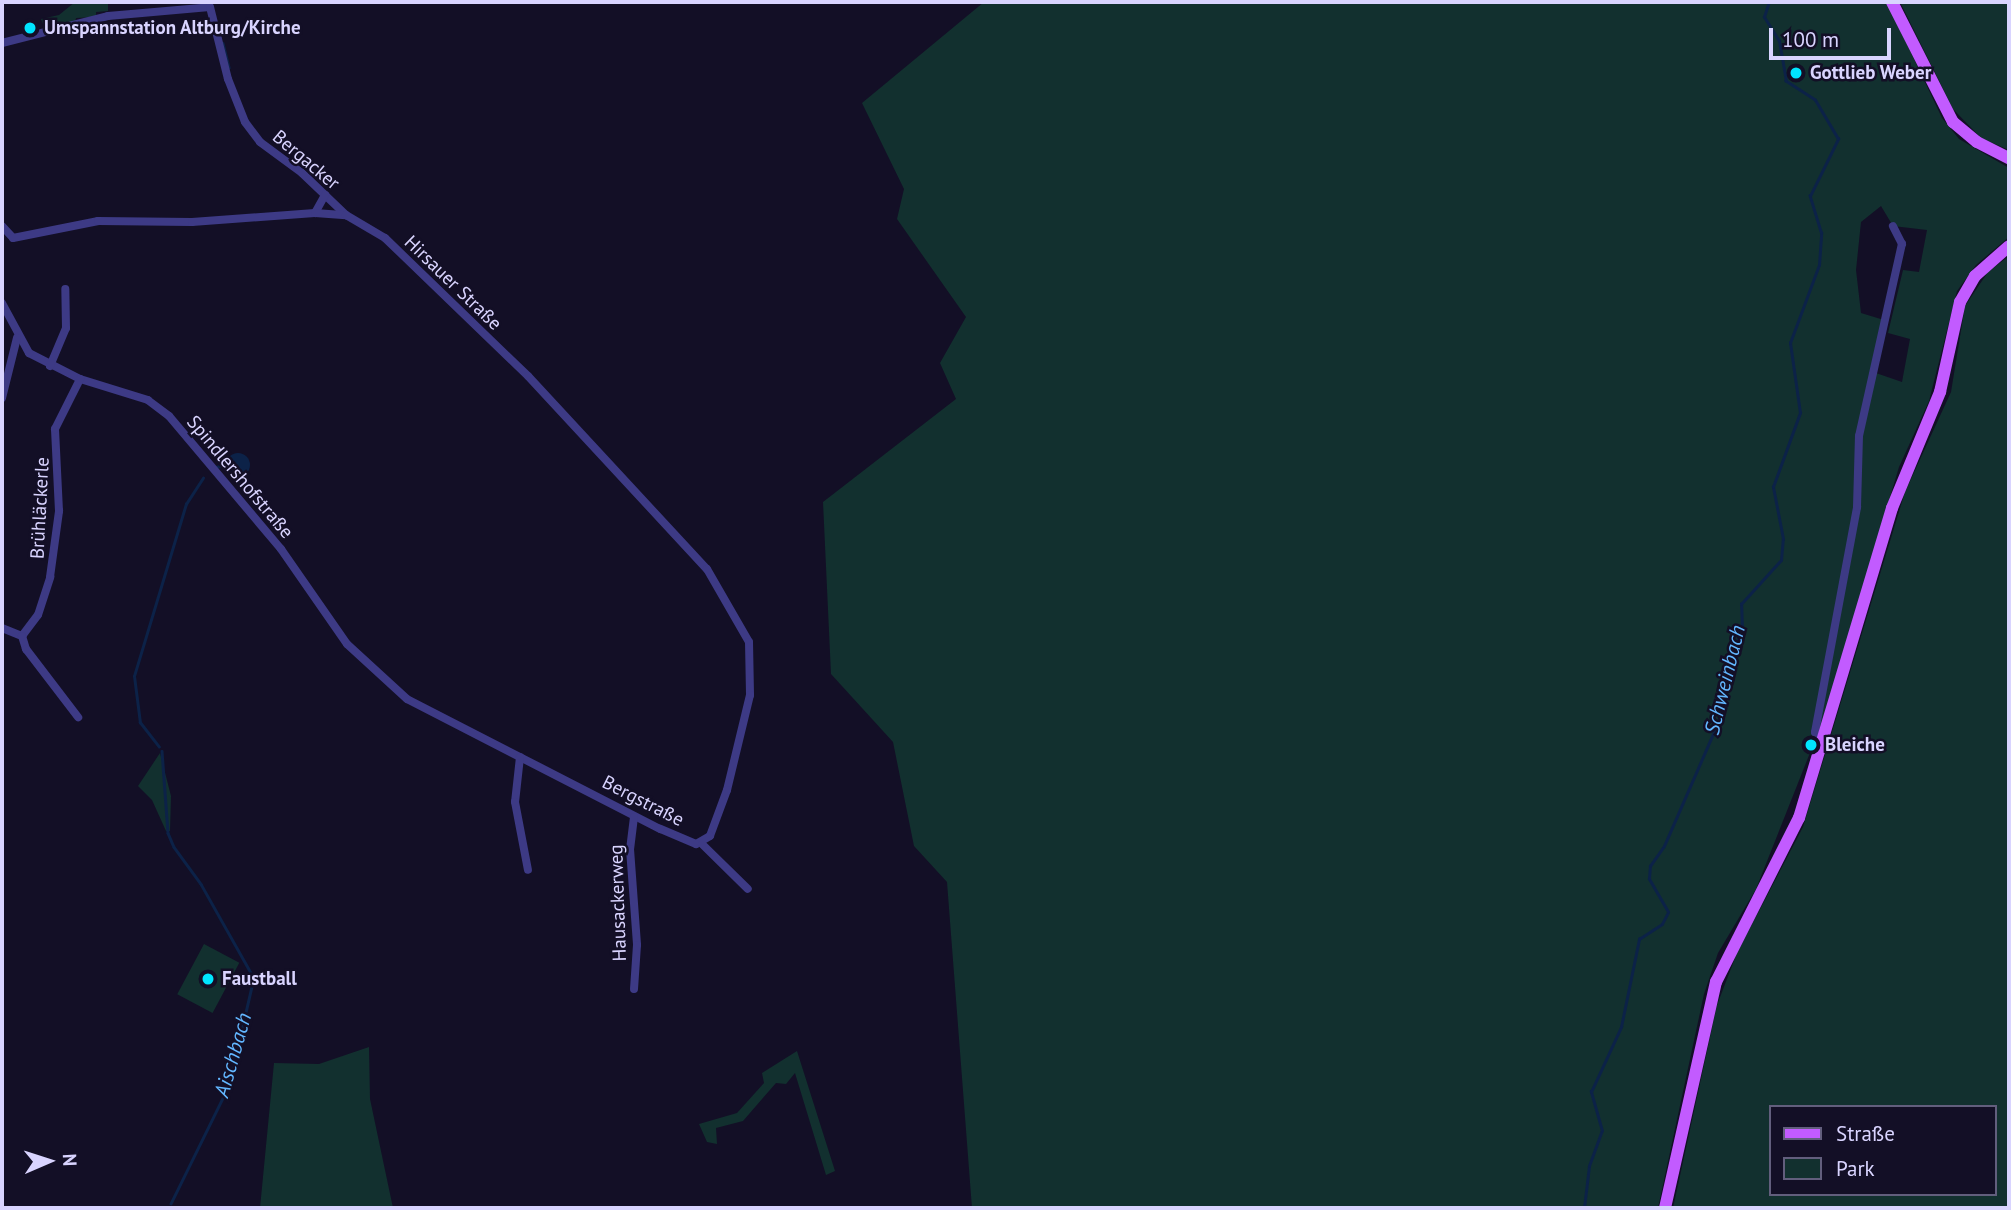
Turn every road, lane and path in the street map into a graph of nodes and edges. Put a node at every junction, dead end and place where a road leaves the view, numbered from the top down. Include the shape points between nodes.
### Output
1 (1892, 2) edge
2 (2, 43) edge
3 (2009, 158) edge
4 (325, 195) junction
5 (314, 213) junction
6 (346, 215) junction
7 (2, 226) edge
8 (1893, 226) dead end
9 (2009, 246) edge
10 (65, 289) dead end
11 (2, 303) edge
12 (17, 338) junction
13 (50, 366) junction
14 (80, 379) junction
15 (2, 398) edge
16 (2, 628) edge
17 (22, 636) junction
18 (752, 654) joint
19 (429, 712) joint
20 (78, 717) dead end
21 (1822, 747) junction
22 (520, 757) junction
23 (634, 817) junction
24 (702, 844) junction
25 (528, 870) dead end
26 (748, 890) dead end
27 (634, 989) dead end
28 (1665, 1208) edge

1 - 3 main road via 1953,122 1976,142
2 - 4 street, Bergacker via 108,16 210,8 228,79 245,122 260,142
4 - 5 street
4 - 6 street, Bergacker
5 - 6 street, Hirsauer Straße
5 - 7 street, Hirsauer Straße via 192,222 99,221 13,239
6 - 18 street, Hirsauer Straße via 385,238 528,376 707,569
8 - 21 street via 1902,244 1858,436 1857,507 1815,732
9 - 21 main road via 1975,275 1960,302 1940,393 1892,508
10 - 13 street via 66,328
11 - 12 street, Spindlershofstraße
12 - 13 street, Spindlershofstraße via 29,354
12 - 15 street
13 - 14 street, Spindlershofstraße
14 - 17 street, Brühläckerle via 57,420 55,558 38,615
14 - 19 street, Spindlershofstraße via 148,400 169,415 281,550 347,644 407,699
16 - 17 street
17 - 20 street via 26,649
18 - 24 street, Bergstraße via 750,695 727,790 710,836
19 - 22 street, Bergstraße
21 - 28 main road via 1789,842 1716,982
22 - 23 street, Bergstraße
22 - 25 street via 515,802
23 - 24 street, Bergstraße
23 - 27 street, Hausackerweg via 630,849
24 - 26 street

